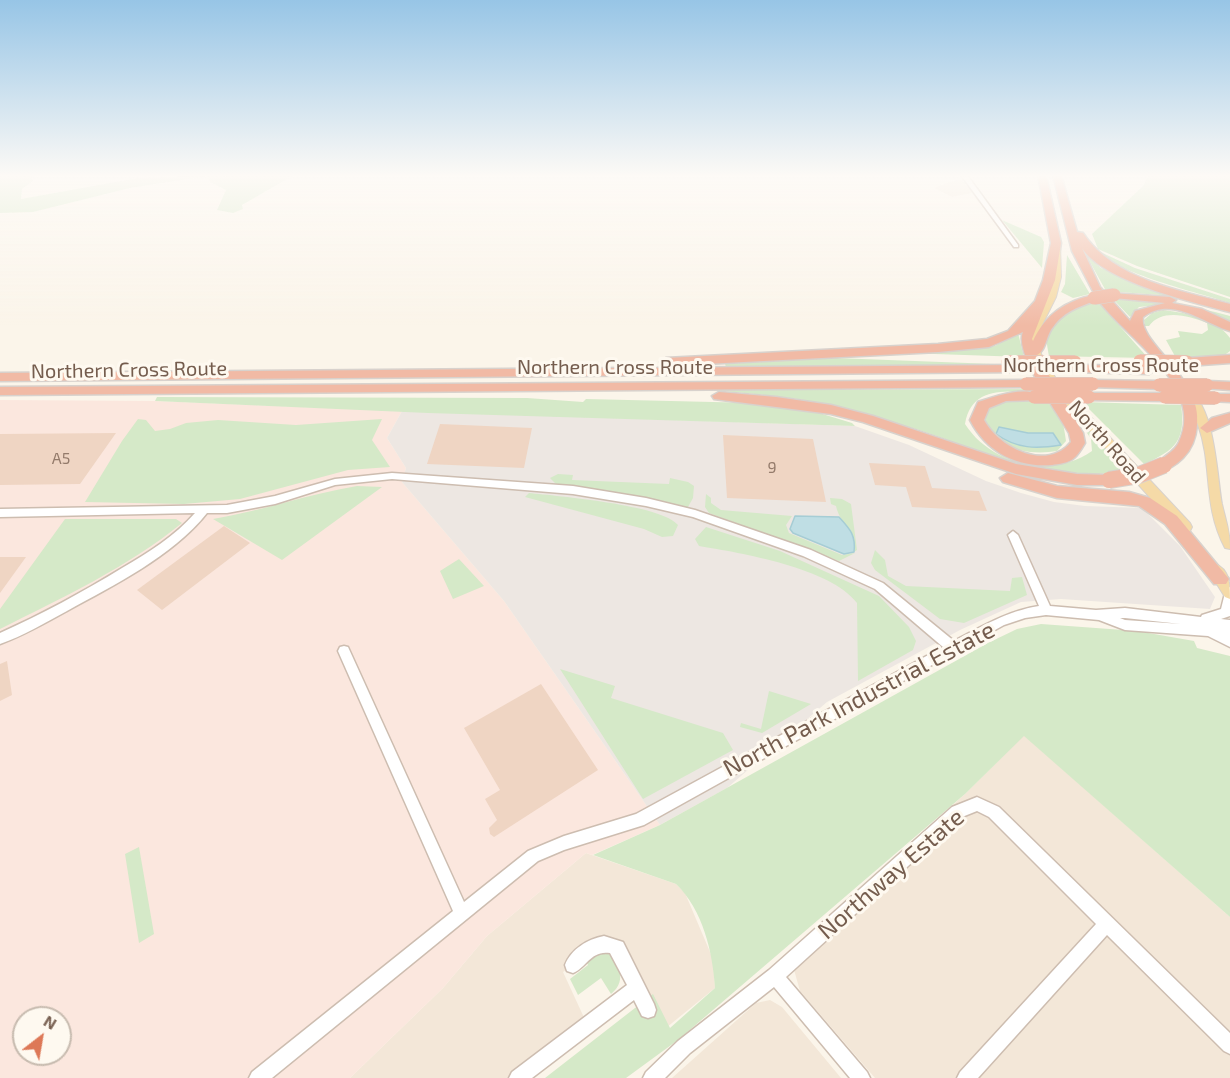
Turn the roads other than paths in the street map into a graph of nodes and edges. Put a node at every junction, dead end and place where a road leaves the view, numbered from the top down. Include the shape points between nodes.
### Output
1 (1001, 225) edge
2 (1052, 225) edge
3 (1071, 225) edge
4 (1075, 225) edge
5 (1056, 243) junction
6 (1016, 246) dead end
7 (1038, 304) junction
8 (1230, 308) edge
9 (1230, 314) edge
10 (1230, 327) edge
11 (1152, 349) junction
12 (1033, 354) junction
13 (787, 356) junction
14 (1230, 359) edge
15 (1012, 365) junction
16 (1191, 366) junction
17 (1230, 371) edge
18 (483, 372) junction
19 (0, 377) edge
20 (1230, 386) edge
21 (444, 387) junction
22 (1184, 390) junction
23 (0, 391) edge
24 (1030, 391) junction
25 (1162, 391) junction
26 (1230, 398) edge
27 (845, 414) junction
28 (1230, 418) edge
29 (1207, 428) junction
30 (203, 511) junction
31 (0, 513) edge
32 (1012, 535) dead end
33 (1230, 544) edge
34 (1220, 579) junction
35 (1230, 593) edge
36 (1046, 610) junction
37 (1096, 615) junction
38 (1197, 620) junction
39 (1230, 625) edge
40 (1210, 632) junction
41 (1230, 633) edge
42 (0, 639) edge
43 (1230, 642) edge
44 (952, 647) junction
45 (344, 651) dead end
46 (462, 914) junction
47 (1107, 923) junction
48 (573, 965) dead end
49 (775, 976) junction
50 (636, 988) junction
51 (648, 1010) dead end
52 (1230, 1045) edge
53 (258, 1078) edge
54 (518, 1078) edge
55 (652, 1078) edge
56 (861, 1078) edge
57 (966, 1078) edge

1 - 6 street
2 - 5 highway
3 - 11 highway via 1088,276 1108,304
4 - 8 highway via 1086,249 1104,263 1127,275
5 - 7 highway via 1049,279
5 - 12 main road via 1059,265 1051,296 1034,328
7 - 12 highway via 1026,339
7 - 13 highway via 1020,328 989,343
9 - 12 highway, bridge via 1168,299 1114,295 1094,298 1076,302 1054,317 1046,325
10 - 11 highway via 1191,310 1154,308 1138,314 1136,321
11 - 22 highway
12 - 24 highway via 1071,421 1078,443 1068,456 1044,461 1025,458 986,437 977,420 983,405
12 - 34 main road, North Road via 1056,385 1193,537
13 - 15 highway
13 - 18 highway
14 - 16 highway
15 - 16 highway, Northern Cross Route
15 - 18 highway, Northern Cross Route
16 - 17 highway, Northern Cross Route
18 - 19 highway
20 - 25 highway, Northern Cross Route, bridge
21 - 23 highway, Northern Cross Route
21 - 24 highway, Northern Cross Route
21 - 27 highway via 749,398
22 - 27 highway, bridge via 1191,429 1179,454 1139,475 1109,480 1061,479 1025,472
22 - 29 main road via 1196,403
24 - 25 highway, bridge
25 - 26 highway, bridge
27 - 34 highway via 1033,486 1073,495 1144,502 1171,520
28 - 29 highway
29 - 33 main road via 1213,498
30 - 31 street
30 - 42 street via 192,526 143,561
30 - 44 street via 254,505 335,482 384,477 573,490 646,502 719,521 807,552 867,579
32 - 36 street
34 - 35 main road, North Road
35 - 38 street, North Road via 1226,614
36 - 37 street, North Park Industrial Estate
36 - 44 street, North Park Industrial Estate via 1000,622
37 - 38 street, North Park Industrial Estate via 1125,613
37 - 40 street, North Park Industrial Estate via 1125,625
38 - 39 street, North Park Industrial Estate
40 - 41 street, North Park Industrial Estate
40 - 43 street, North Park Industrial Estate
44 - 46 street, North Park Industrial Estate via 632,823 534,856
45 - 46 street
46 - 53 street, North Park Industrial Estate
47 - 49 street, Northway Estate via 994,812 977,804 957,812
47 - 52 street, Northway Estate
47 - 57 street
48 - 50 street via 581,955 601,943 609,943 617,948
49 - 55 street, Northway Estate via 684,1047
49 - 56 street
50 - 51 street
50 - 54 street

